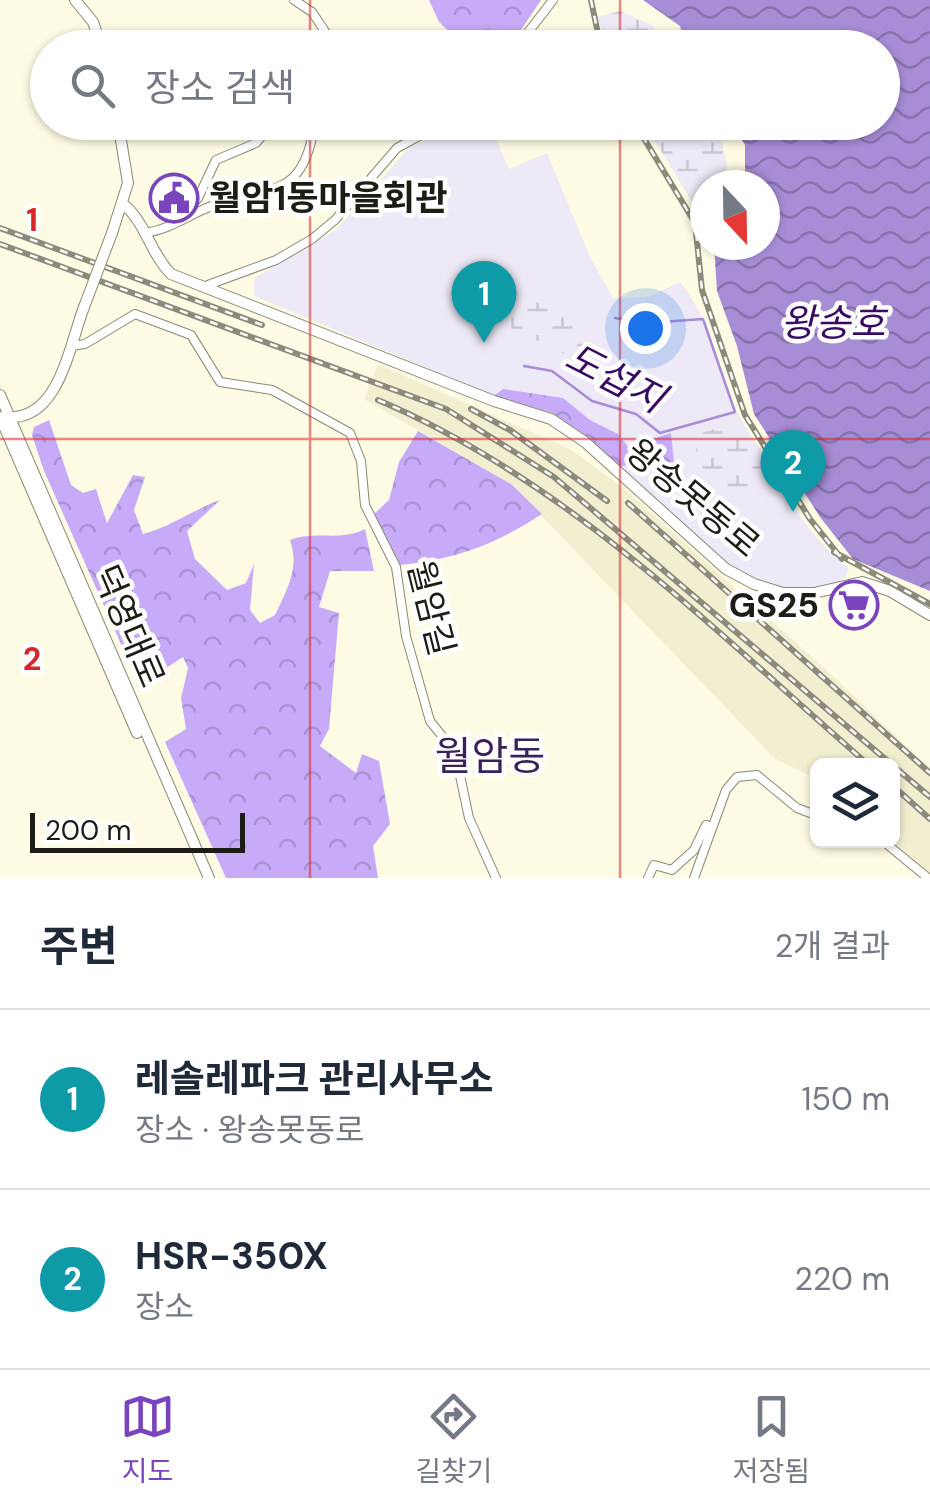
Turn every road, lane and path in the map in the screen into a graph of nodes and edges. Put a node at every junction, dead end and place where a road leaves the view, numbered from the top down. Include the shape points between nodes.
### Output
1 (75, 0) edge
2 (294, 0) edge
3 (553, 0) edge
4 (96, 30) edge
5 (324, 30) edge
6 (530, 30) edge
7 (121, 140) edge
8 (259, 140) edge
9 (312, 140) edge
10 (412, 140) edge
11 (122, 204) junction
12 (178, 223) junction
13 (144, 233) junction
14 (208, 285) junction
15 (68, 347) junction
16 (0, 395) edge
17 (3, 417) edge
18 (930, 614) edge
19 (810, 813) edge
20 (709, 826) junction
21 (892, 848) edge
22 (206, 878) edge
23 (496, 878) edge
24 (648, 878) edge
25 (694, 878) edge
26 (928, 878) edge

1 - 4 street
2 - 5 street
3 - 6 street
7 - 11 street via 128,183
8 - 12 street via 216,160
9 - 12 street via 298,174 262,196 213,205
10 - 14 street via 312,238 276,260
11 - 13 street, 왕송못동로
11 - 15 street, bridge
12 - 13 street
13 - 14 street, 왕송못동로 via 171,274
14 - 18 street, 왕송못동로 via 551,419 726,568 754,584 814,592 862,582
15 - 17 street via 49,399 24,417
15 - 23 street, 월암길 via 135,314 191,335 220,382 272,390 350,433 361,461 365,505 396,567 406,636 430,721 455,752 469,818
16 - 17 street, 덕영대로
17 - 22 street, 덕영대로
19 - 20 street via 757,775 737,777
20 - 24 street via 672,870 654,865
20 - 25 street
21 - 26 street

